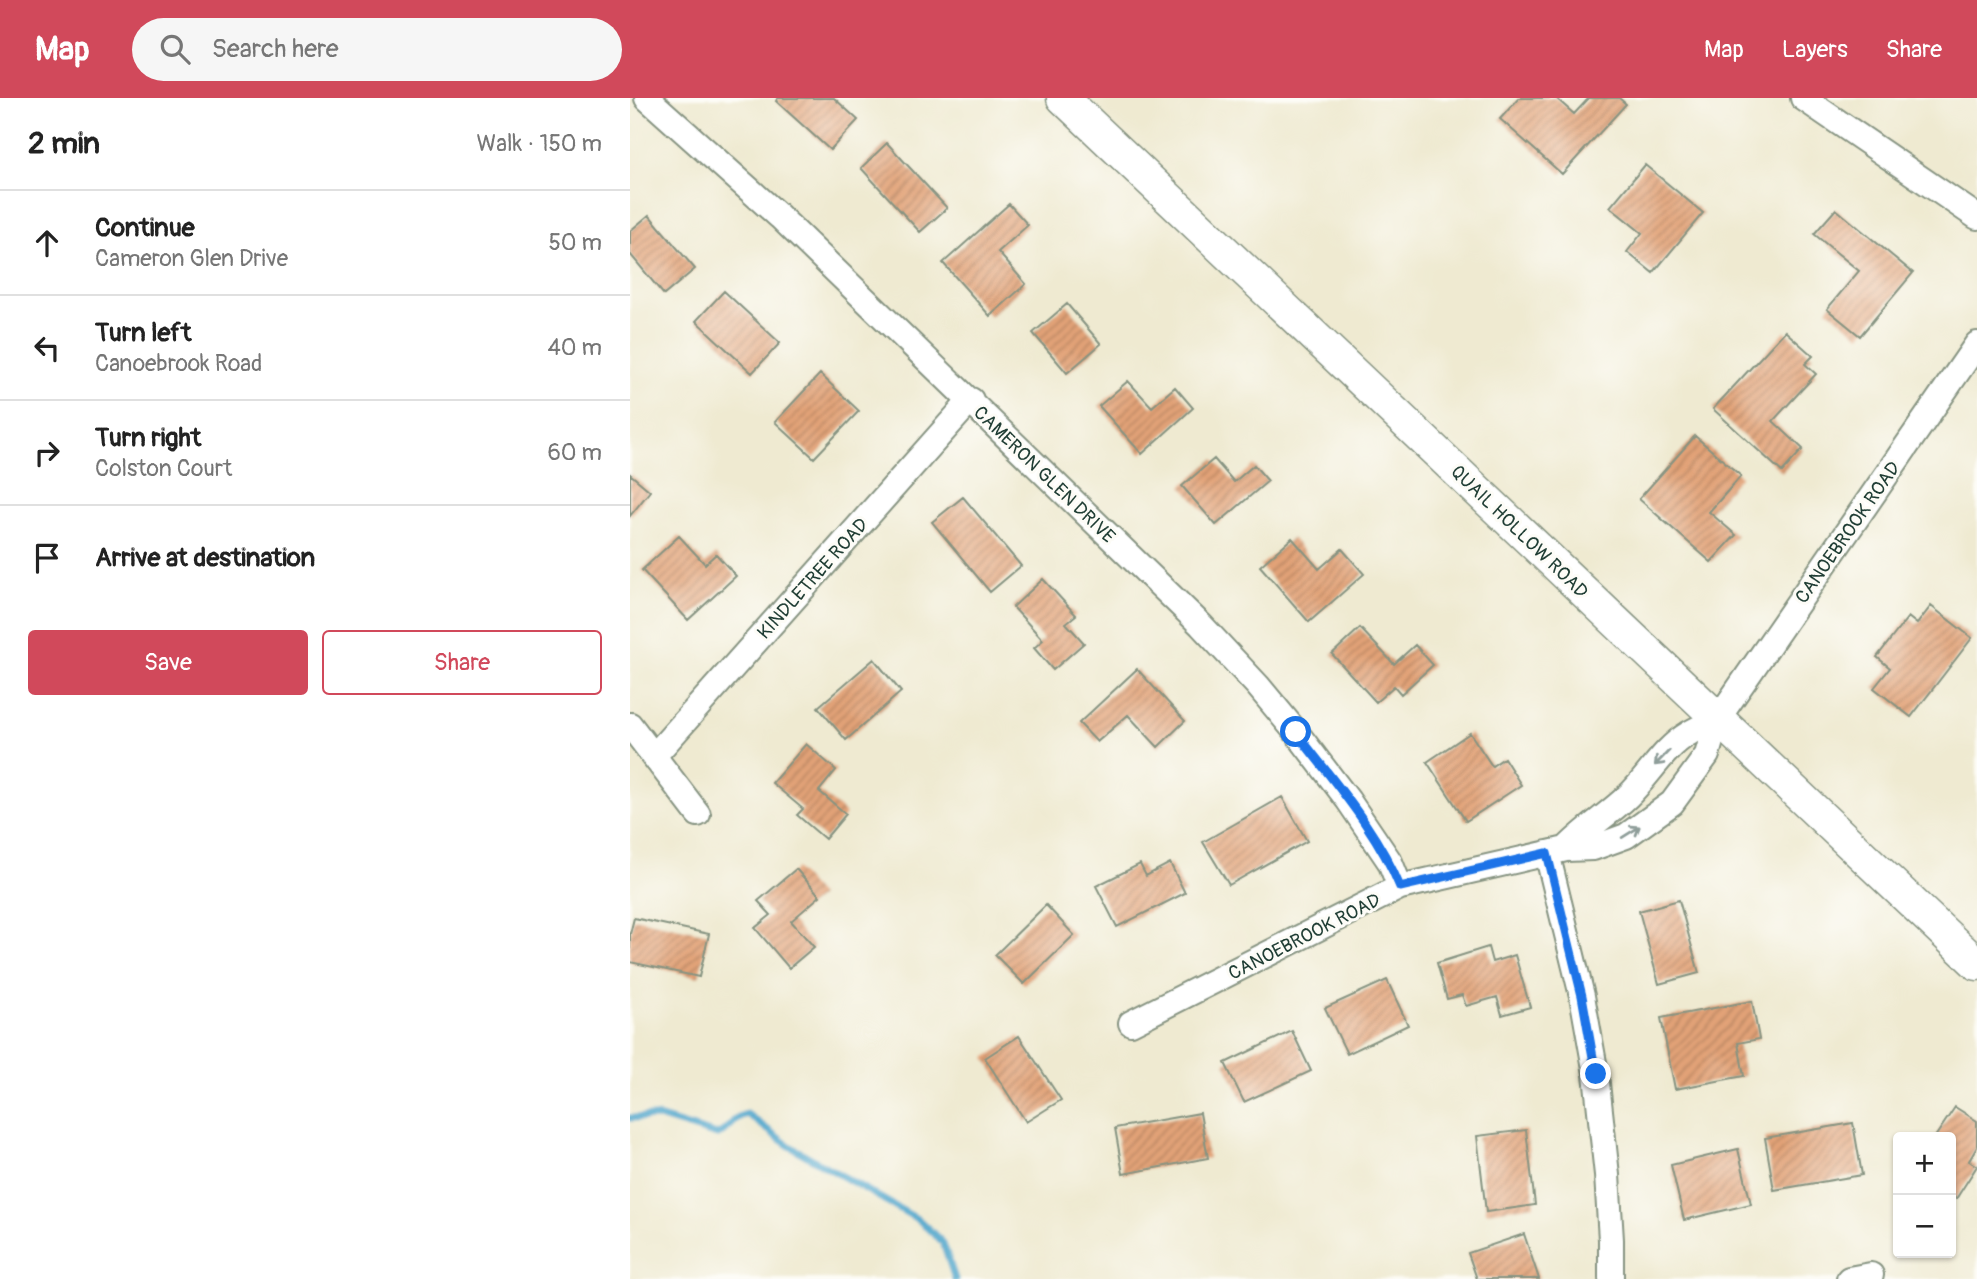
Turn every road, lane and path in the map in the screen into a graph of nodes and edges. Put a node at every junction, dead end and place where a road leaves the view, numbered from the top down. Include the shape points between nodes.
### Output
1 (647, 98) edge
2 (1063, 98) edge
3 (1803, 98) edge
4 (1977, 218) edge
5 (1977, 344) edge
6 (971, 400) junction
7 (1717, 720) junction
8 (630, 725) edge
9 (654, 756) junction
10 (698, 814) dead end
11 (1557, 851) junction
12 (1400, 887) junction
13 (1977, 964) edge
14 (1130, 1023) dead end
15 (1611, 1279) edge

1 - 6 street, CAMERON GLEN DRIVE via 780,217
2 - 7 main road, QUAIL HOLLOW ROAD
3 - 4 street
5 - 7 street, CANOEBROOK ROAD
6 - 9 street, KINDLETREE ROAD
6 - 12 street, CAMERON GLEN DRIVE via 1258,686 1348,800 1390,862
7 -> 11 street, CANOEBROOK ROAD via 1686,734 1604,818
11 -> 7 street, CANOEBROOK ROAD via 1593,848 1626,836 1672,803 1707,755
7 - 13 main road, QUAIL HOLLOW ROAD
8 - 9 street
9 - 10 street
11 - 12 street, CANOEBROOK ROAD
11 - 15 street via 1596,1074 1607,1175
12 - 14 street, CANOEBROOK ROAD

